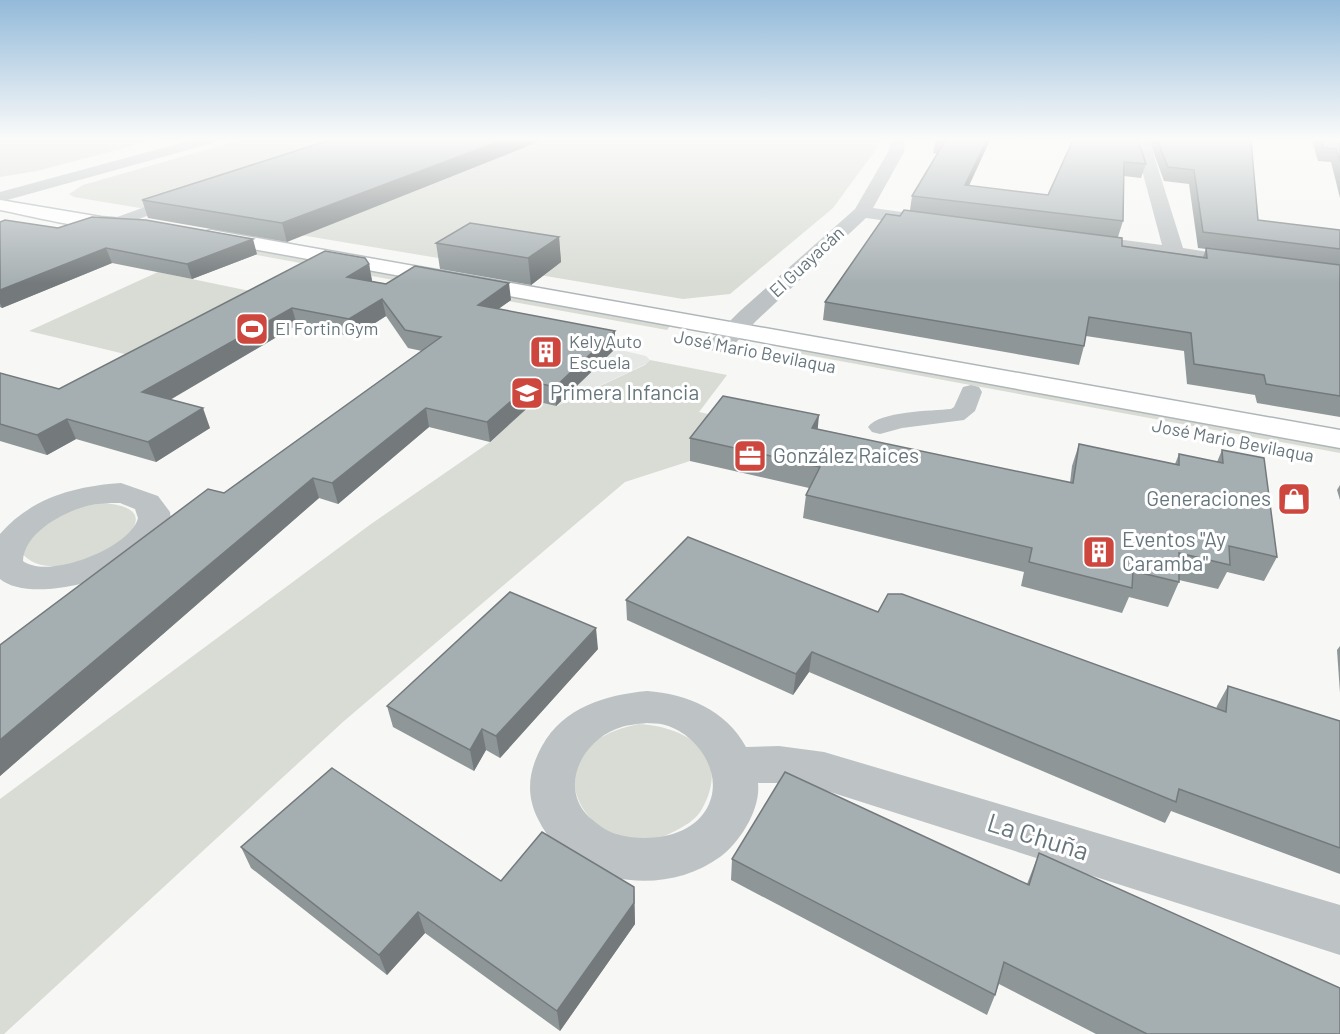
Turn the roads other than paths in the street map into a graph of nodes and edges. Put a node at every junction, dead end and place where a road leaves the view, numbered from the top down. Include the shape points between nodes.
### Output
1 (32, 188) edge
2 (875, 188) edge
3 (1155, 188) edge
4 (200, 192) edge
5 (0, 197) edge
6 (0, 205) edge
7 (862, 212) junction
8 (106, 223) junction
9 (954, 224) edge
10 (1058, 238) edge
11 (1174, 253) junction
12 (1233, 261) edge
13 (727, 338) junction
14 (971, 392) junction
15 (880, 427) dead end
16 (1340, 439) edge
17 (1340, 460) edge
18 (0, 507) edge
19 (31, 517) dead end
20 (734, 767) dead end
21 (1340, 930) edge

1 - 5 street
2 - 7 street, El Guayacán
3 - 11 street
4 - 8 lane
6 - 8 main road, José Mario Bevilaqua
7 - 9 street
7 - 13 street, El Guayacán
8 - 13 main road, José Mario Bevilaqua via 127,235 171,236
10 - 11 street
11 - 12 street
13 - 14 main road, José Mario Bevilaqua
13 - 16 main road, José Mario Bevilaqua
14 - 15 lane via 964,411 956,415
14 - 17 main road, José Mario Bevilaqua
18 - 19 street
20 - 21 street, La Chuña via 761,763 814,769

